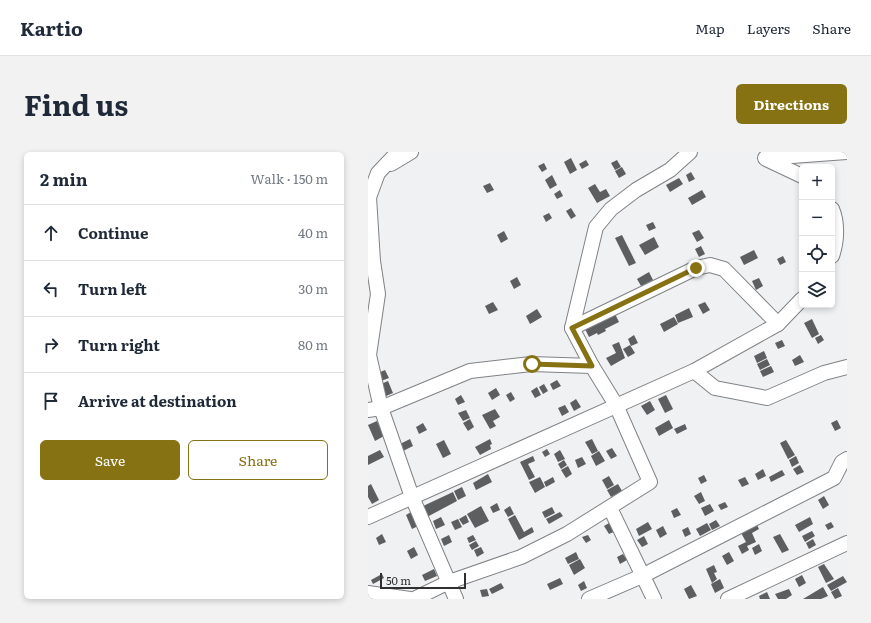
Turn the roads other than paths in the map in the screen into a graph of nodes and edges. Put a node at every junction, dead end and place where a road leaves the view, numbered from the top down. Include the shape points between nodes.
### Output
1 (398, 152) edge
2 (411, 152) edge
3 (690, 152) edge
4 (847, 152) edge
5 (762, 155) edge
6 (799, 174) edge
7 (373, 175) edge
8 (369, 199) edge
9 (835, 229) edge
10 (835, 247) edge
11 (799, 302) edge
12 (778, 324) junction
13 (572, 328) junction
14 (592, 366) junction
15 (847, 367) edge
16 (694, 371) junction
17 (616, 405) junction
18 (375, 409) edge
19 (847, 459) edge
20 (412, 497) junction
21 (610, 508) junction
22 (368, 517) edge
23 (847, 543) edge
24 (642, 576) junction
25 (449, 582) junction
26 (368, 593) edge
27 (410, 599) edge
28 (414, 599) edge
29 (456, 599) edge
30 (589, 599) edge
31 (654, 599) edge
32 (728, 599) edge

1 - 7 street
2 - 7 street
3 - 13 street via 670,170 610,209 596,227
4 - 5 street
5 - 6 street
7 - 8 street
8 - 18 street via 378,294 369,355
9 - 10 street
11 - 12 street
12 - 13 street via 724,269 710,265 696,268
12 - 16 street
13 - 14 street
14 - 17 street
14 - 18 street via 532,364 470,371
15 - 16 street via 824,373 767,398 715,388
16 - 17 street
17 - 20 street
17 - 21 street via 650,482
18 - 20 street
19 - 24 street via 842,462 834,478
20 - 22 street
20 - 25 street
21 - 24 street
21 - 25 street via 567,534 521,557
23 - 32 street
24 - 30 street
24 - 31 street
25 - 28 street
25 - 29 street
26 - 27 street

